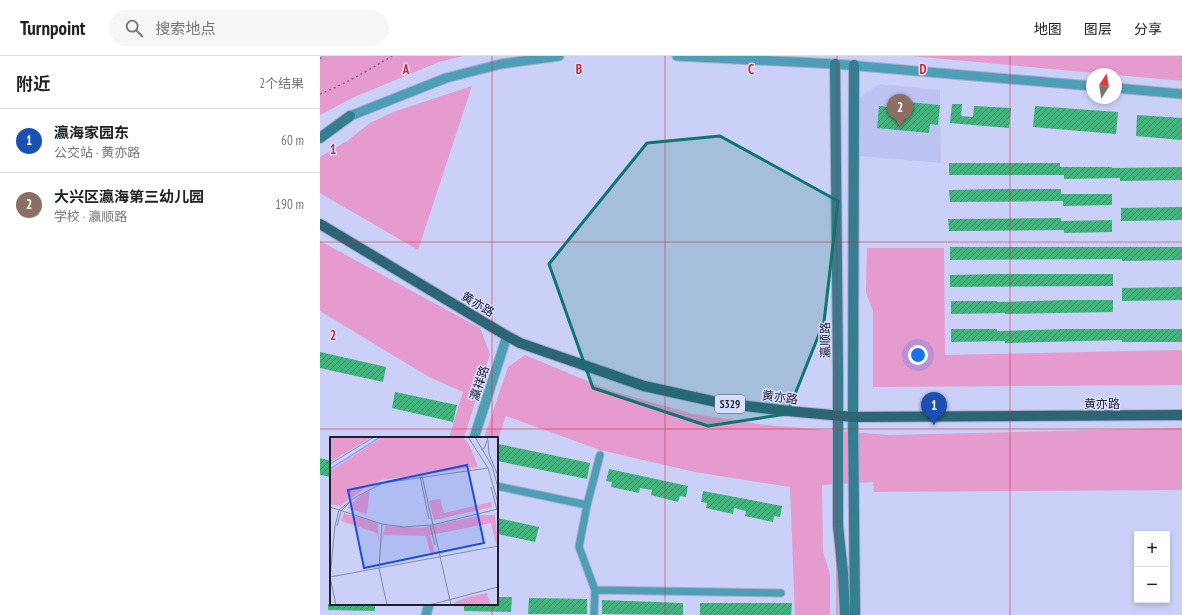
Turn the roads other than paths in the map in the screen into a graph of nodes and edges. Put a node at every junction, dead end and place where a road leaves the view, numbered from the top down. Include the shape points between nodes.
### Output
1 (559, 56) edge
2 (677, 56) edge
3 (835, 64) junction
4 (854, 65) junction
5 (1086, 85) edge
6 (1122, 89) edge
7 (1182, 94) edge
8 (350, 116) junction
9 (320, 129) edge
10 (320, 138) edge
11 (320, 224) edge
12 (507, 336) junction
13 (1182, 415) edge
14 (837, 416) junction
15 (853, 417) junction
16 (474, 437) edge
17 (600, 455) dead end
18 (498, 486) edge
19 (587, 505) junction
20 (595, 590) junction
21 (781, 593) dead end
22 (429, 605) edge
23 (426, 615) edge
24 (594, 615) edge
25 (845, 615) edge
26 (856, 615) edge

1 - 8 street via 501,64 446,78
2 - 3 street
3 - 4 street
3 - 14 main road, 瀛顺路
4 - 5 street
4 - 15 main road
6 - 7 street
8 - 9 main road
8 - 10 main road
11 - 12 main road, 黄亦路 / S329
12 - 14 main road, 黄亦路 / S329 via 520,343 644,386 721,403
12 - 16 street, 瀛祥路
13 - 15 main road, 黄亦路 / S329
14 - 15 main road, 黄亦路 / S329
14 - 25 main road, 瀛顺路 via 838,526
15 - 26 main road
17 - 19 street
18 - 19 street
19 - 20 street via 579,547
20 - 21 street
20 - 24 street
22 - 23 street

